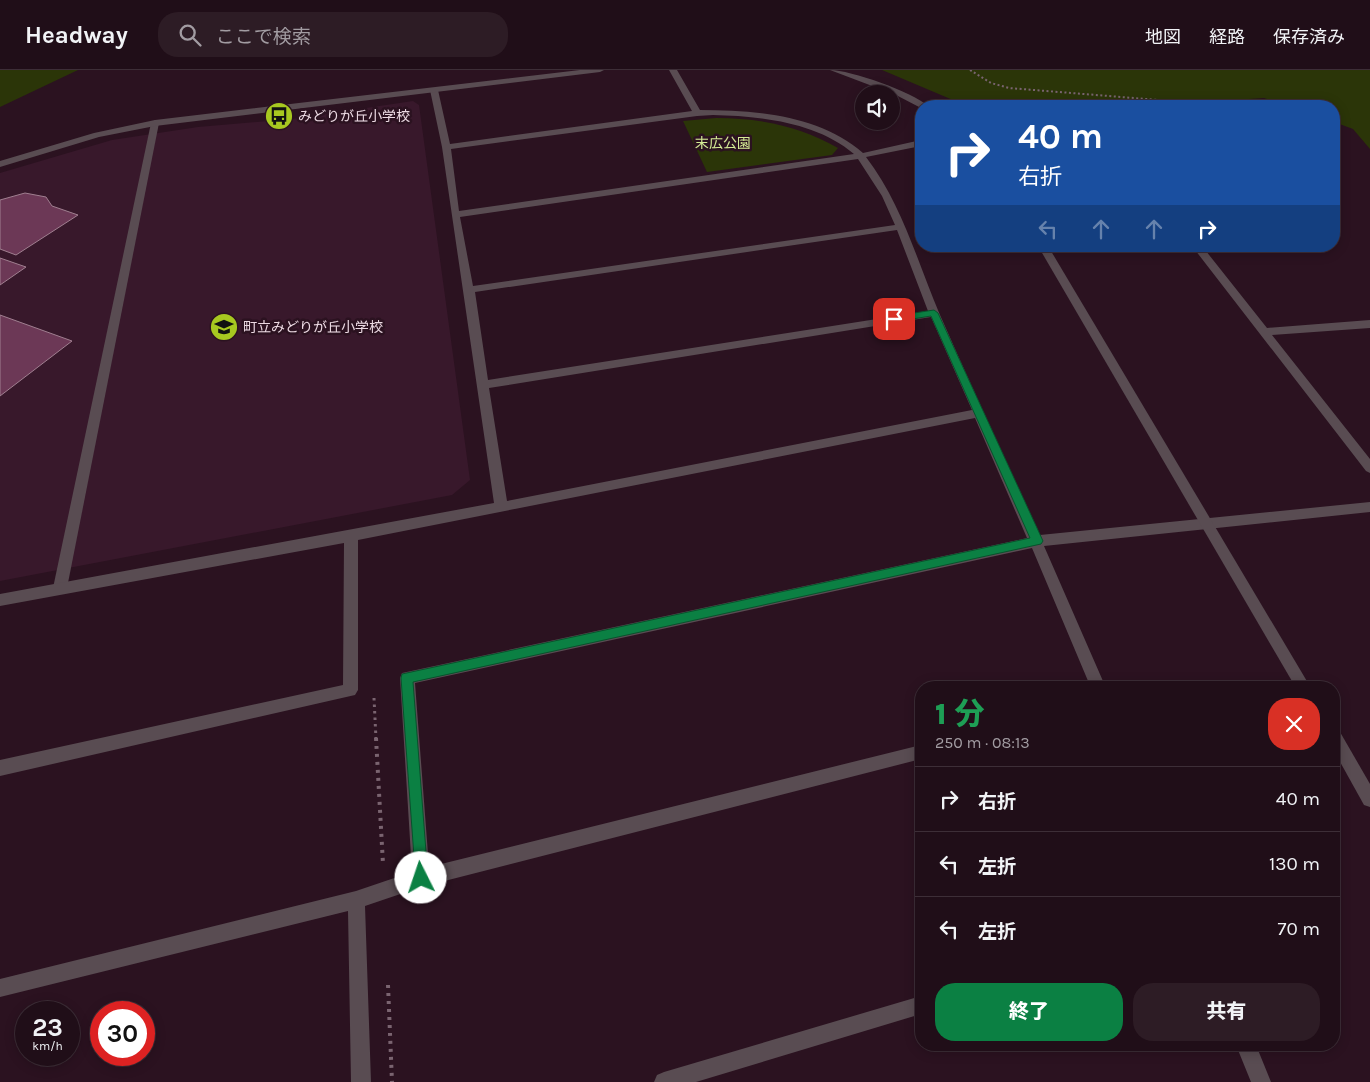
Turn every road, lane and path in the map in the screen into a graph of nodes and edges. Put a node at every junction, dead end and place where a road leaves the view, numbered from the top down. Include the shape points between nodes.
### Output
1 (600, 70) edge
2 (673, 70) edge
3 (834, 70) edge
4 (970, 70) edge
5 (434, 90) junction
6 (1174, 100) edge
7 (915, 101) edge
8 (696, 113) junction
9 (155, 123) junction
10 (915, 144) edge
11 (446, 146) junction
12 (860, 156) junction
13 (0, 164) edge
14 (455, 215) junction
15 (899, 227) junction
16 (1047, 252) edge
17 (1203, 252) edge
18 (469, 290) junction
19 (934, 313) junction
20 (1370, 324) edge
21 (1265, 332) junction
22 (484, 385) junction
23 (980, 413) junction
24 (1370, 468) edge
25 (501, 506) junction
26 (1370, 507) edge
27 (1207, 523) junction
28 (351, 536) junction
29 (1037, 541) junction
30 (60, 588) junction
31 (0, 600) edge
32 (1096, 681) edge
33 (1300, 681) edge
34 (350, 690) junction
35 (1340, 747) edge
36 (915, 754) edge
37 (0, 768) edge
38 (1370, 799) edge
39 (421, 878) junction
40 (384, 890) junction
41 (356, 900) junction
42 (388, 977) dead end
43 (0, 988) edge
44 (915, 1007) edge
45 (1248, 1051) edge
46 (361, 1082) edge
47 (392, 1082) edge
48 (664, 1082) edge
49 (1261, 1082) edge

1 - 5 street
2 - 8 street
3 - 7 street
4 - 6 path via 991,83 1009,88
5 - 9 street
5 - 11 street
8 - 11 street
8 - 12 street via 768,115 844,142
9 - 13 street via 97,135
9 - 30 street
10 - 12 street
11 - 14 street
12 - 14 street
12 - 15 street via 882,186
14 - 18 street
15 - 18 street
15 - 19 street
16 - 27 street
17 - 21 street
18 - 22 street
19 - 22 street
19 - 23 street
20 - 21 street
21 - 24 street
22 - 25 street
23 - 25 street
23 - 29 street
25 - 28 street
26 - 27 street
27 - 29 street
27 - 33 street
28 - 30 street
28 - 34 street
29 - 32 street
29 - 39 street via 407,678
30 - 31 street
34 - 37 street
34 - 40 path via 374,683
35 - 38 street
36 - 39 street
39 - 40 street
40 - 41 street
41 - 43 street
41 - 46 street
42 - 47 path
44 - 48 street
45 - 49 street

